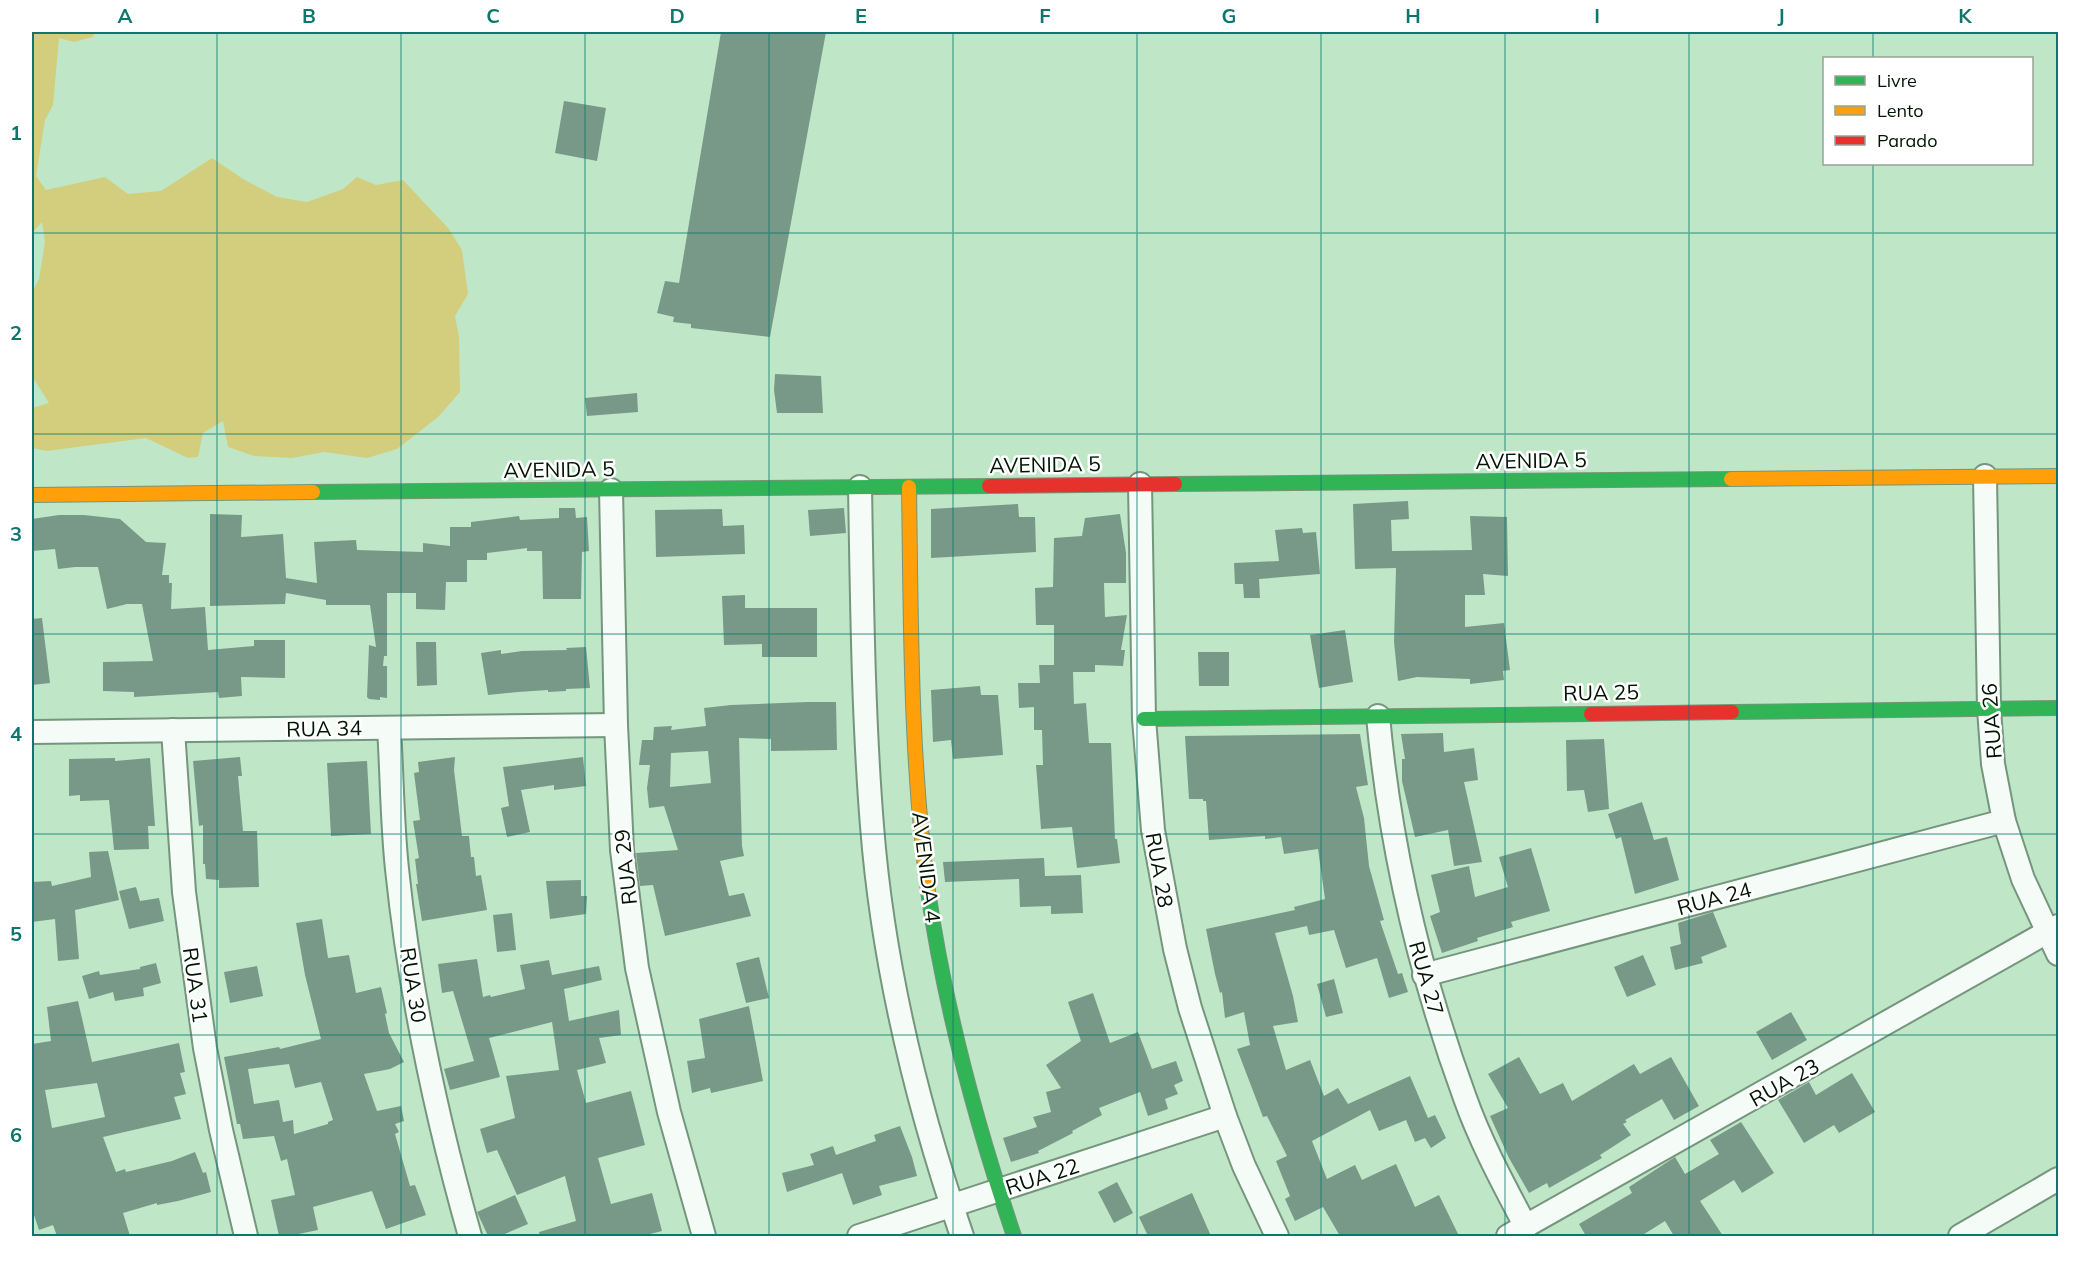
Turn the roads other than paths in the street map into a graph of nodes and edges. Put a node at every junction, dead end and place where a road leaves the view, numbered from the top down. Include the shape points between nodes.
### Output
1 (1985, 476) junction
2 (2058, 476) edge
3 (1140, 484) junction
4 (860, 487) junction
5 (909, 487) junction
6 (611, 490) junction
7 (32, 495) edge
8 (2058, 708) edge
9 (1989, 709) junction
10 (1378, 716) junction
11 (1144, 719) junction
12 (616, 725) junction
13 (389, 728) junction
14 (173, 730) junction
15 (32, 732) edge
16 (2004, 821) junction
17 (2055, 938) edge
18 (1424, 975) junction
19 (1225, 1116) junction
20 (2058, 1179) edge
21 (998, 1190) junction
22 (952, 1206) junction
23 (1517, 1232) edge
24 (246, 1236) edge
25 (470, 1236) edge
26 (704, 1236) edge
27 (859, 1236) edge
28 (962, 1236) edge
29 (1014, 1236) edge
30 (1277, 1236) edge
31 (1960, 1236) edge

1 - 2 street, AVENIDA 5
1 - 3 street, AVENIDA 5
1 - 9 street, RUA 26
3 - 5 street, AVENIDA 5
3 - 11 street, RUA 28
4 - 5 street, AVENIDA 5
4 - 6 street, AVENIDA 5
4 - 22 street via 865,723 873,840 901,1020
5 - 21 street, AVENIDA 4 via 914,721 926,867 949,1010
6 - 7 street, AVENIDA 5
6 - 12 street, RUA 29
8 - 9 street, RUA 25
9 - 10 street, RUA 25
9 - 16 street, RUA 26 via 1993,764
10 - 11 street, RUA 25
10 - 18 street, RUA 27 via 1384,778 1407,907
11 - 19 street, RUA 28 via 1153,830 1174,949
12 - 13 street, RUA 34
12 - 26 street, RUA 29 via 622,850 638,968 669,1112
13 - 14 street, RUA 34
13 - 25 street, RUA 30 via 397,868 416,1006 450,1166
14 - 15 street, RUA 34
14 - 24 street, RUA 31 via 184,892 205,1048
16 - 17 street, RUA 26 via 2023,879
16 - 18 street, RUA 24
17 - 23 street, RUA 23
18 - 23 street, RUA 27
19 - 21 street, RUA 22
19 - 30 street, RUA 28
20 - 31 street
21 - 22 street, RUA 22
21 - 29 street, AVENIDA 4
22 - 27 street, RUA 22
22 - 28 street

